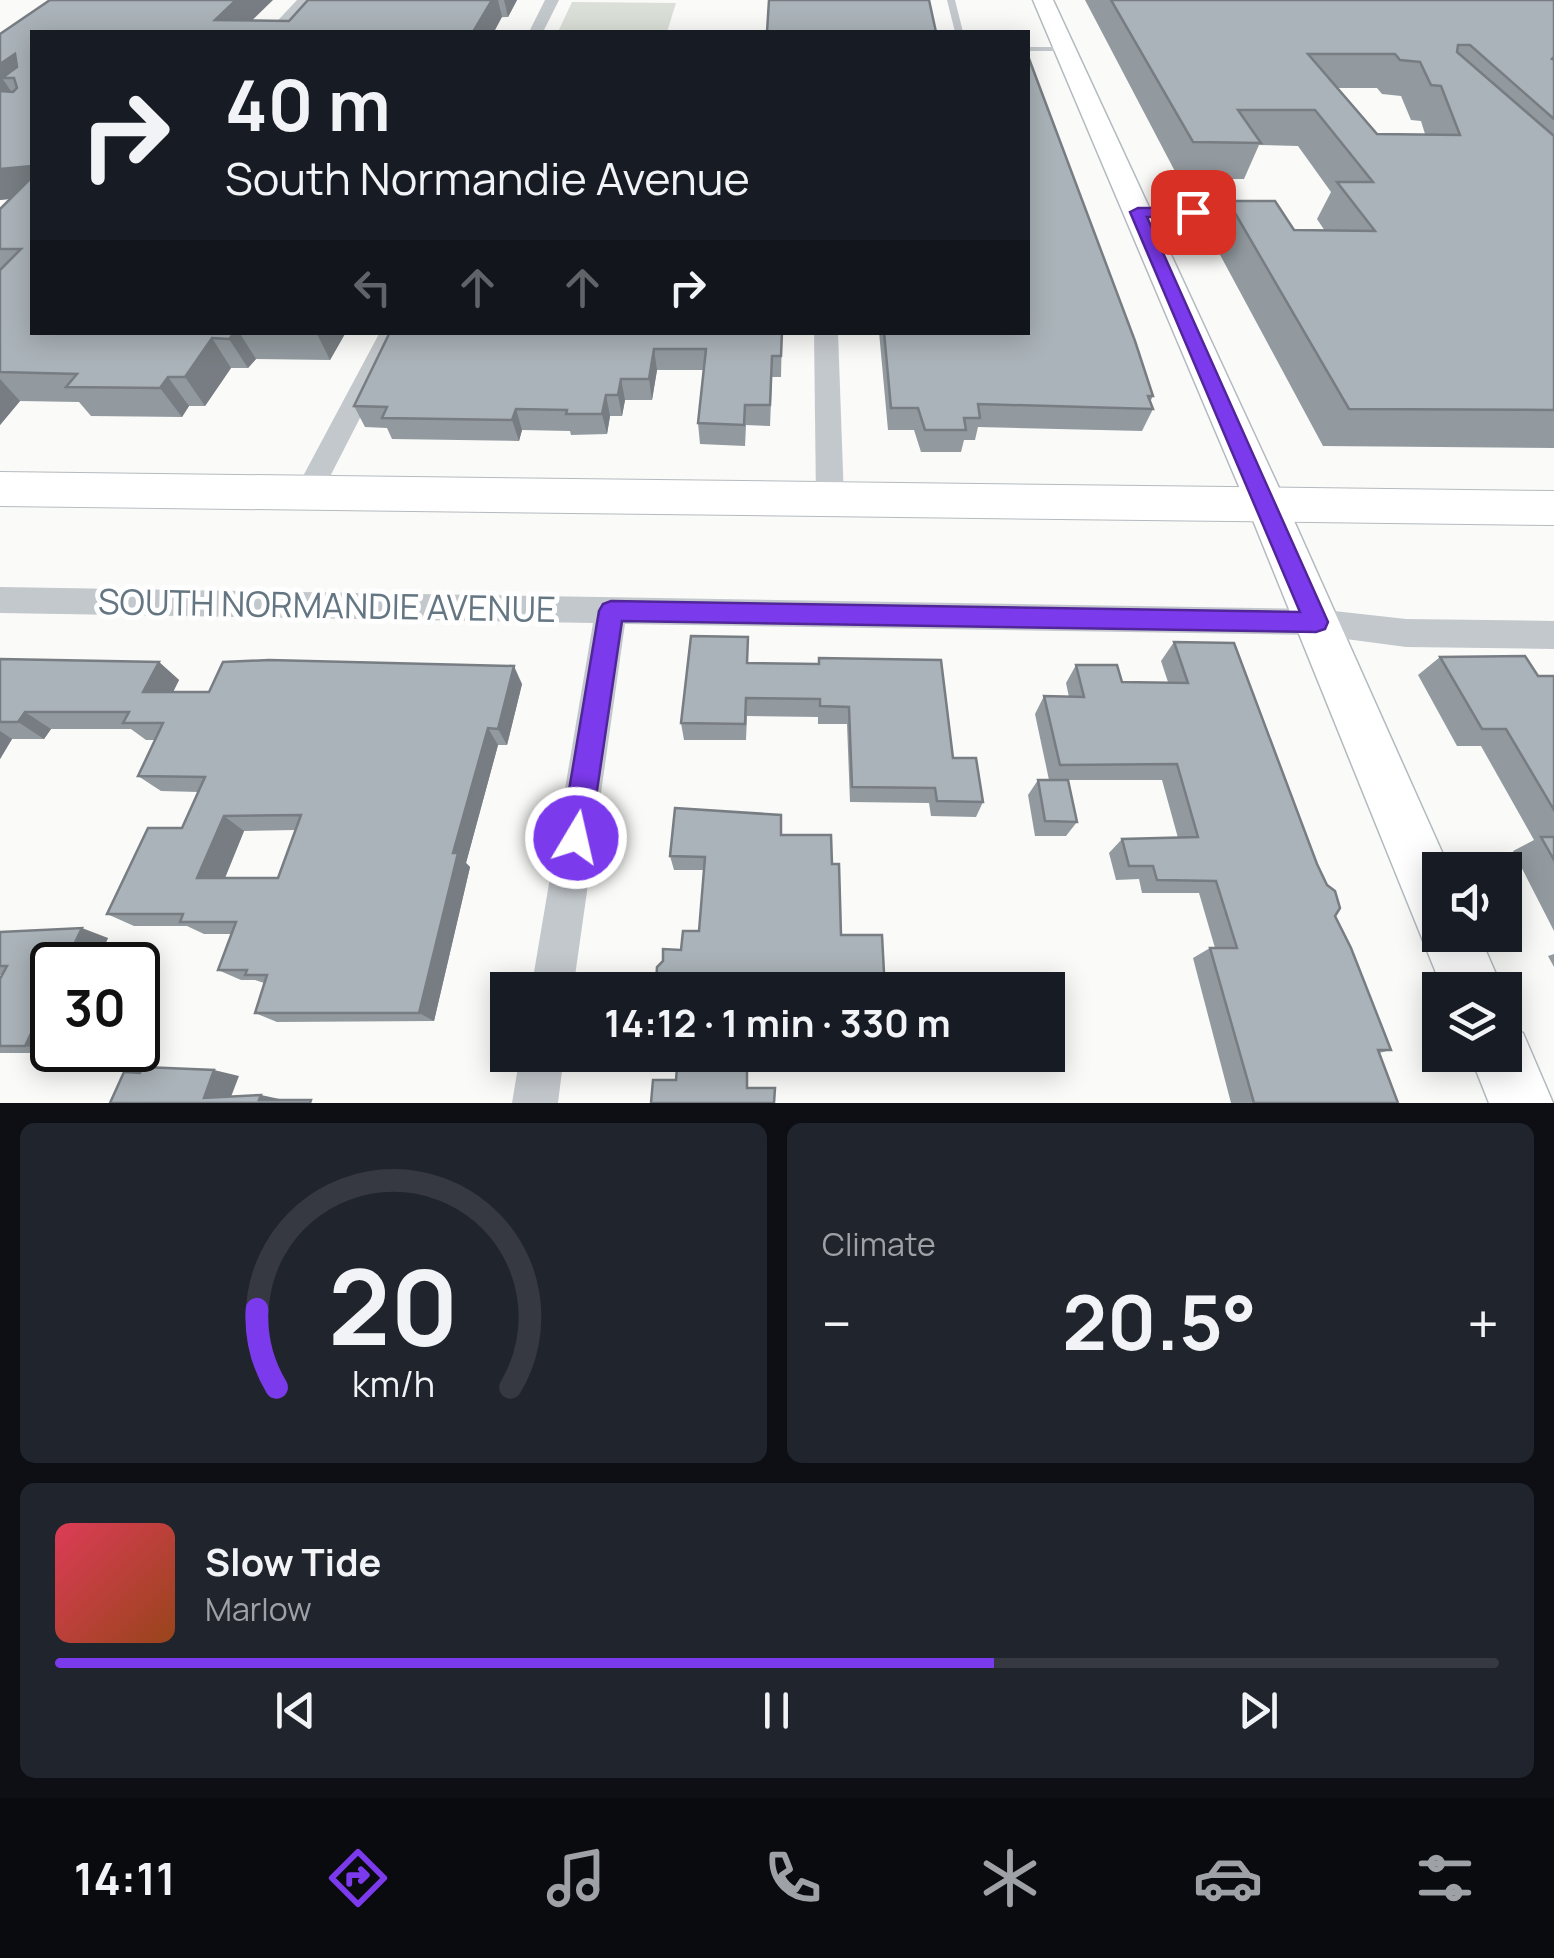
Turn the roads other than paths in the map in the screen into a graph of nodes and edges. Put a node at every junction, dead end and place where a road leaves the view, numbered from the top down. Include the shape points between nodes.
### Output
1 (305, 0) edge
2 (552, 0) edge
3 (951, 0) edge
4 (1043, 0) edge
5 (276, 30) edge
6 (537, 30) edge
7 (958, 30) edge
8 (1030, 50) edge
9 (1065, 50) junction
10 (1138, 212) junction
11 (1193, 212) dead end
12 (390, 335) edge
13 (826, 335) edge
14 (0, 488) edge
15 (308, 493) junction
16 (830, 500) junction
17 (1266, 503) junction
18 (1554, 508) edge
19 (0, 600) edge
20 (611, 611) junction
21 (1316, 622) junction
22 (1554, 635) edge
23 (1422, 871) edge
24 (555, 972) edge
25 (540, 1072) edge
26 (1507, 1072) edge
27 (535, 1103) edge
28 (1521, 1103) edge

1 - 5 street
2 - 6 street
3 - 7 lane
4 - 9 main road
8 - 9 lane
9 - 10 main road
10 - 11 street
10 - 17 main road
12 - 15 street
13 - 16 street
14 - 15 main road
15 - 16 main road
16 - 17 main road
17 - 18 main road
17 - 21 main road
19 - 20 street, SOUTH NORMANDIE AVENUE
20 - 21 street, SOUTH NORMANDIE AVENUE
20 - 24 street
21 - 22 street, SOUTH NORMANDIE AVENUE via 1406,633
21 - 23 main road
25 - 27 street
26 - 28 main road

